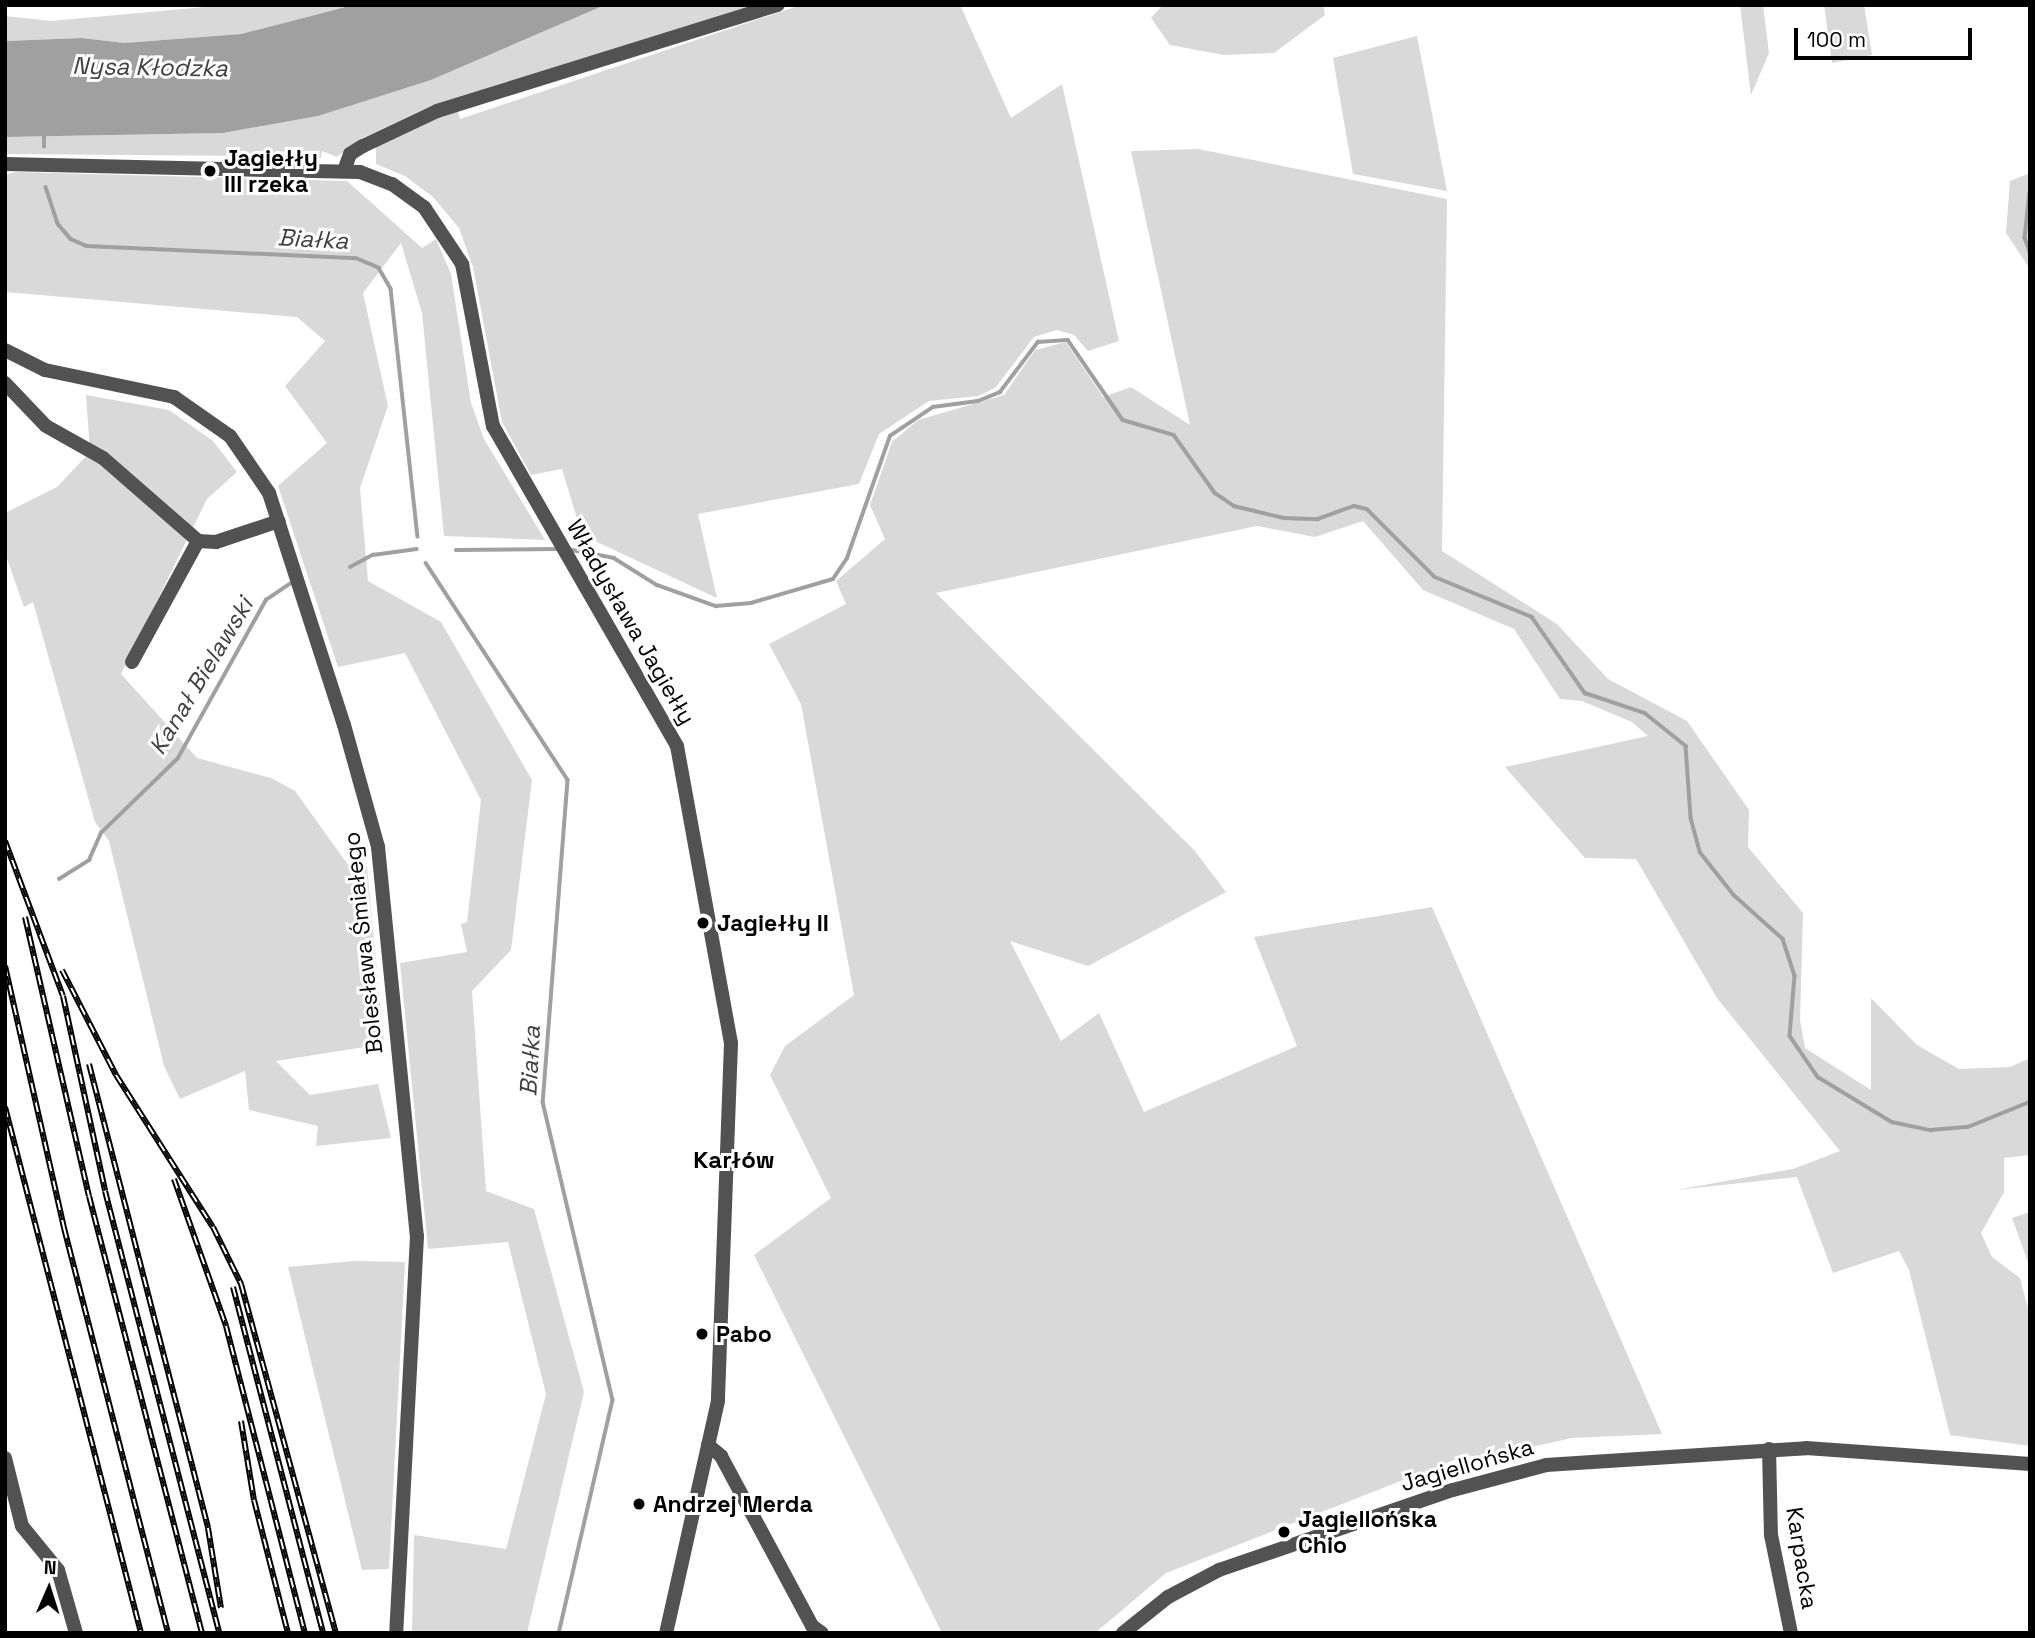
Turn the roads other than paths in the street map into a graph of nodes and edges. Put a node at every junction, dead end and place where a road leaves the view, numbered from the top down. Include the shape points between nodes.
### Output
1 (778, 5) edge
2 (5, 164) edge
3 (345, 169) junction
4 (5, 350) edge
5 (5, 383) edge
6 (279, 522) junction
7 (198, 541) junction
8 (132, 662) dead end
9 (708, 1445) junction
10 (1769, 1449) junction
11 (5, 1458) edge
12 (2030, 1464) edge
13 (76, 1633) edge
14 (396, 1633) edge
15 (666, 1633) edge
16 (822, 1633) edge
17 (1123, 1633) edge
18 (1791, 1633) edge

1 - 3 street via 437,111 363,146 350,155
2 - 3 street, Władysława Jagiełły
3 - 9 street, Władysława Jagiełły via 376,176 409,195 449,238 465,275 490,419 677,746 731,1043 718,1401
4 - 6 street, Bolesława Śmiałego via 45,370 139,386 192,406 230,436 249,461
5 - 7 street via 46,426 103,458
6 - 7 street via 216,542
6 - 14 street, Bolesława Śmiałego via 372,818 384,895 416,1236
7 - 8 street
9 - 15 street, Władysława Jagiełły
9 - 16 street via 721,1457 812,1626
10 - 12 street, Jagiellońska via 1896,1451
10 - 17 street, Jagiellońska via 1586,1460 1503,1474 1219,1570 1168,1597
10 - 18 street, Karpacka via 1772,1535
11 - 13 street via 22,1525 58,1570

